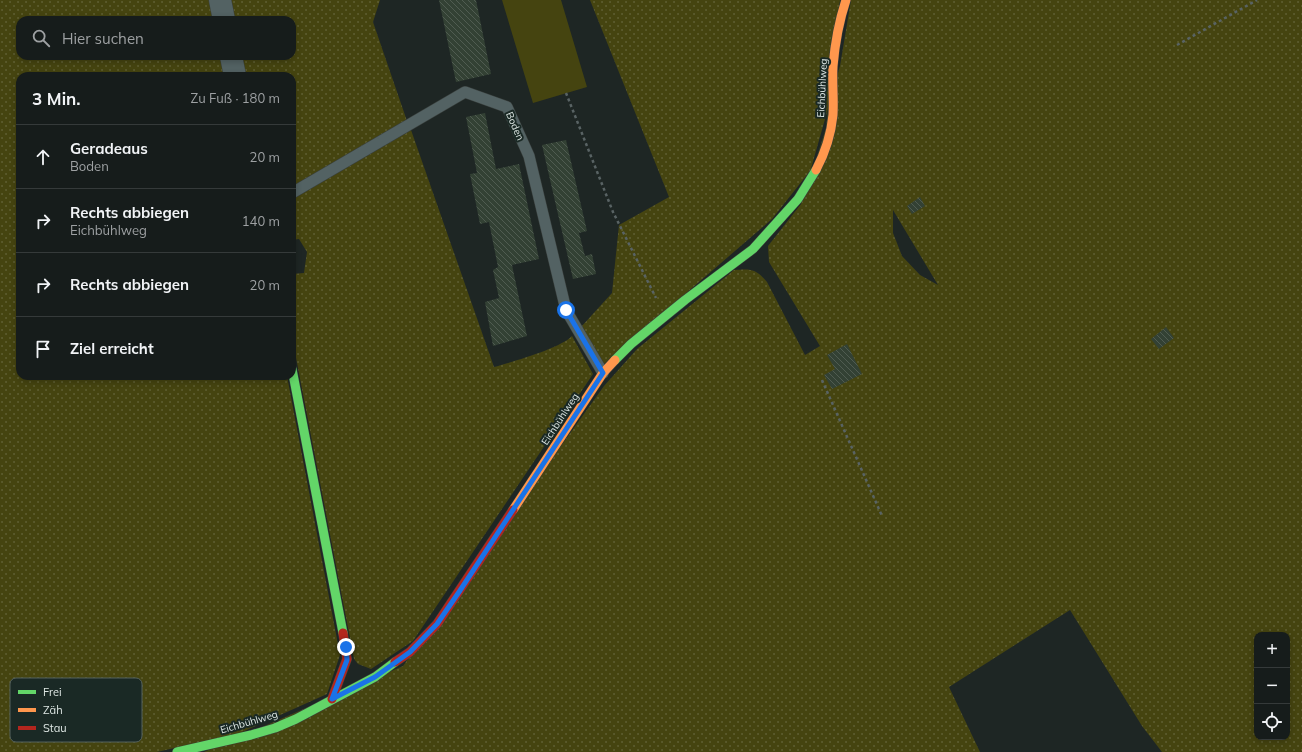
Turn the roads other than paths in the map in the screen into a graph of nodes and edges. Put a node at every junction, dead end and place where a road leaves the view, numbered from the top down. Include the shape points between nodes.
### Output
1 (220, 0) edge
2 (846, 0) edge
3 (223, 16) edge
4 (232, 60) edge
5 (234, 72) edge
6 (296, 191) edge
7 (603, 373) junction
8 (294, 380) edge
9 (332, 699) junction
10 (177, 752) edge

1 - 3 street
2 - 7 street, Eichbühlweg via 839,22 833,66 833,115 828,143 822,159 798,199 753,249 631,344
4 - 5 street
6 - 7 lane, Boden via 465,92 507,107 529,156 566,310
7 - 9 street, Eichbühlweg via 437,624 410,652 375,677
8 - 9 street via 346,647 347,660
9 - 10 street, Eichbühlweg via 275,728

